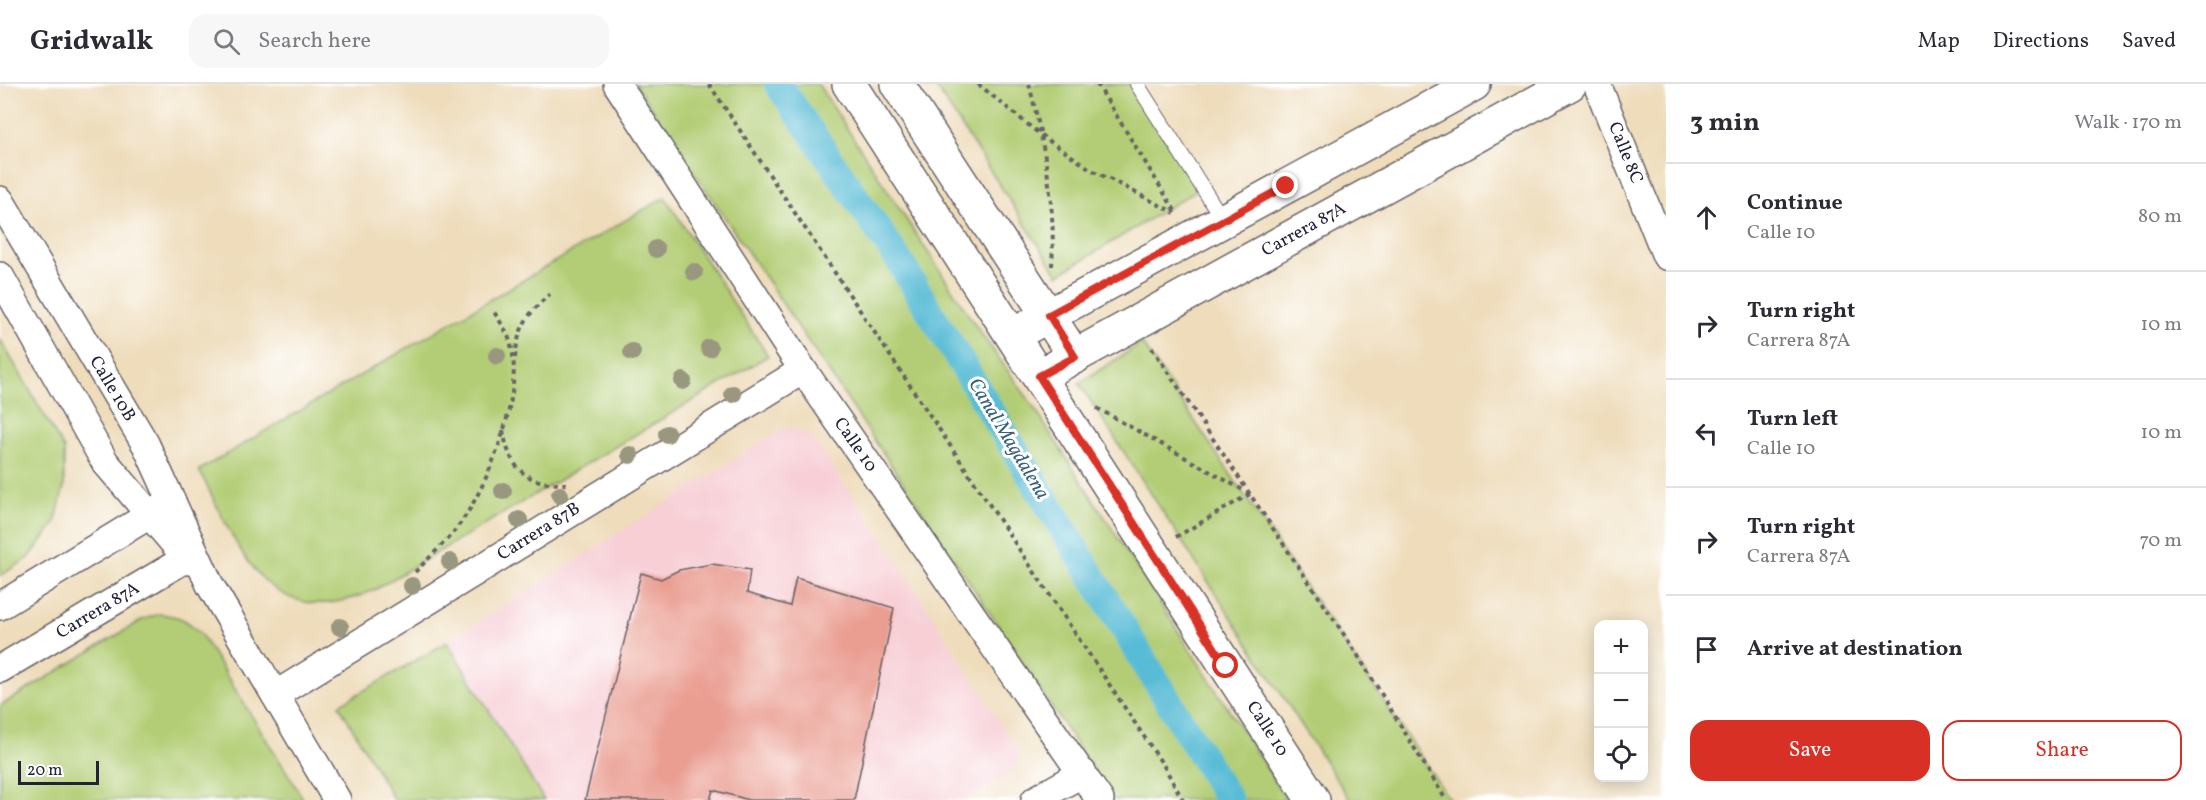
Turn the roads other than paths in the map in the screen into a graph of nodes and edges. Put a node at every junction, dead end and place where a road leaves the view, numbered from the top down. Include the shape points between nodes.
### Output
1 (617, 84) edge
2 (849, 84) edge
3 (897, 84) edge
4 (1137, 84) edge
5 (1473, 84) edge
6 (1570, 84) edge
7 (1597, 84) edge
8 (0, 200) edge
9 (1223, 220) junction
10 (1666, 256) edge
11 (0, 276) edge
12 (1049, 315) junction
13 (1012, 335) junction
14 (1075, 357) junction
15 (802, 370) junction
16 (1039, 376) junction
17 (161, 508) junction
18 (191, 555) junction
19 (0, 606) edge
20 (0, 669) edge
21 (275, 695) junction
22 (1083, 773) junction
23 (337, 800) edge
24 (1035, 800) edge
25 (1100, 800) edge
26 (1312, 800) edge

1 - 15 street, Calle 10
2 - 13 street, Calle 10
3 - 12 street
4 - 9 lane
5 - 9 street
6 - 14 street, Carrera 87A
7 - 10 street, Calle 8C
8 - 17 street, Calle 10B via 146,445
9 - 12 street via 1185,226
11 - 17 street, Calle 10B via 105,462
12 - 13 street
12 - 14 street
13 - 16 street, Calle 10
14 - 16 street, Carrera 87A
15 - 21 street, Carrera 87B
15 - 22 street, Calle 10
16 - 26 street, Calle 10
17 - 18 street, Calle 10B
17 - 19 street
18 - 20 street, Carrera 87A
18 - 21 street, Calle 10B
21 - 23 street, Calle 10B
22 - 24 street
22 - 25 street, Calle 10

